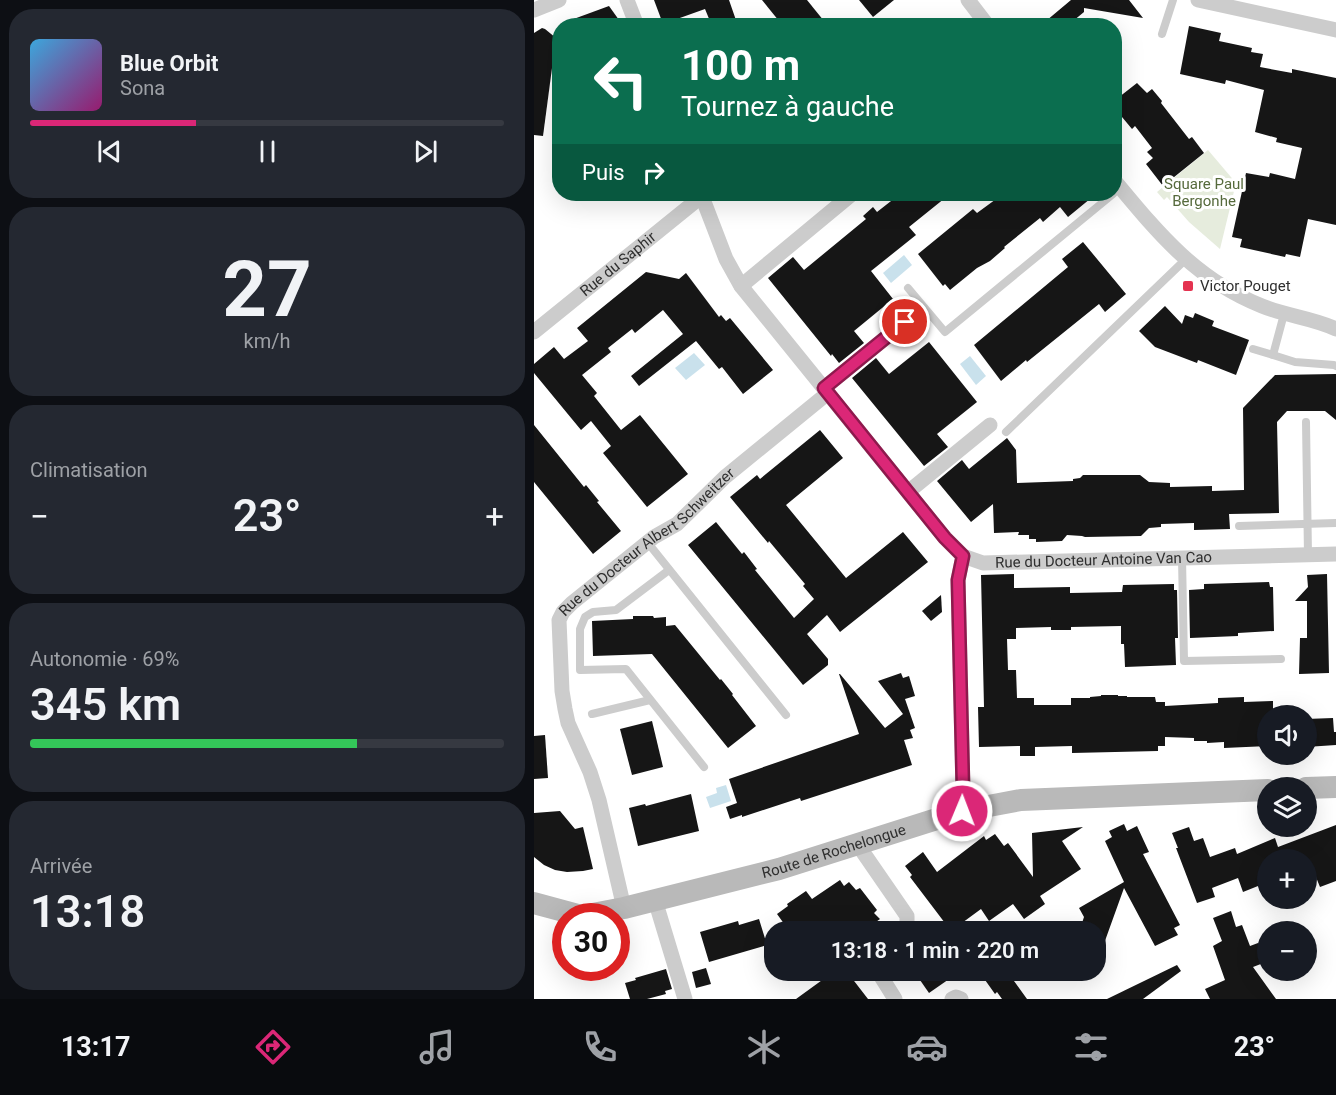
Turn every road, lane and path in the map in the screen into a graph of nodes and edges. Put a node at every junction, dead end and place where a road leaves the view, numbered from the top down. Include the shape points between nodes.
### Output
1 (559, 0) edge
2 (627, 0) edge
3 (968, 0) edge
4 (1173, 0) edge
5 (1198, 0) edge
6 (534, 10) edge
7 (634, 18) edge
8 (982, 18) edge
9 (1336, 30) edge
10 (1162, 34) dead end
11 (1122, 194) edge
12 (694, 201) edge
13 (703, 201) edge
14 (844, 201) edge
15 (1101, 201) edge
16 (1186, 259) junction
17 (741, 286) junction
18 (908, 288) dead end
19 (1284, 314) junction
20 (905, 322) dead end
21 (1333, 326) edge
22 (534, 332) edge
23 (1253, 349) dead end
24 (1273, 355) junction
25 (1336, 366) edge
26 (826, 391) junction
27 (1306, 422) dead end
28 (990, 425) dead end
29 (1006, 432) dead end
30 (908, 492) junction
31 (1336, 523) edge
32 (1308, 524) junction
33 (1239, 526) dead end
34 (648, 543) junction
35 (1336, 554) edge
36 (1308, 555) junction
37 (963, 556) junction
38 (1182, 558) junction
39 (669, 570) junction
40 (1281, 659) dead end
41 (650, 700) junction
42 (592, 714) dead end
43 (786, 715) dead end
44 (704, 767) dead end
45 (1336, 787) edge
46 (1317, 788) edge
47 (1257, 790) edge
48 (962, 811) junction
49 (858, 845) junction
50 (655, 900) junction
51 (534, 903) edge
52 (623, 903) edge
53 (630, 906) edge
54 (552, 909) edge
55 (552, 918) edge
56 (534, 919) edge
57 (907, 921) edge
58 (884, 981) edge
59 (686, 999) edge
60 (895, 999) edge
61 (952, 999) edge
62 (961, 999) edge

1 - 6 street
2 - 7 street
3 - 8 street
4 - 10 lane
5 - 9 street
11 - 16 street
12 - 22 street, Rue du Saphir
13 - 17 street
14 - 17 street
15 - 18 lane via 945,332
16 - 19 street via 1228,290
16 - 29 lane
17 - 26 street
19 - 21 street
19 - 24 lane
20 - 26 street, Rue du Docteur Albert Schweitzer
23 - 24 lane
24 - 25 lane via 1295,362
26 - 30 street
26 - 34 street, Rue du Docteur Albert Schweitzer via 725,477 677,524
27 - 32 lane
28 - 30 street
30 - 37 street
31 - 32 lane
32 - 33 lane
32 - 36 lane
34 - 39 lane
34 - 52 street, Rue du Docteur Albert Schweitzer via 572,603 559,620 562,691 568,723 590,772
35 - 36 street, Rue du Docteur Antoine Van Cao
36 - 38 street, Rue du Docteur Antoine Van Cao
37 - 38 street, Rue du Docteur Antoine Van Cao via 983,564
37 - 48 street via 958,580
38 - 40 lane via 1185,661
39 - 41 lane via 616,610 593,612 585,617 580,629 580,670 626,669
39 - 43 lane
41 - 42 lane
41 - 44 lane
45 - 46 main road
47 - 48 main road, Route de Rochelongue via 1022,800
48 - 49 main road, Route de Rochelongue
49 - 50 main road, Route de Rochelongue
49 - 57 street
50 - 53 main road, Route de Rochelongue
50 - 59 street
51 - 54 main road, Route de Rochelongue
55 - 56 main road, Route de Rochelongue
58 - 60 street
61 - 62 street

